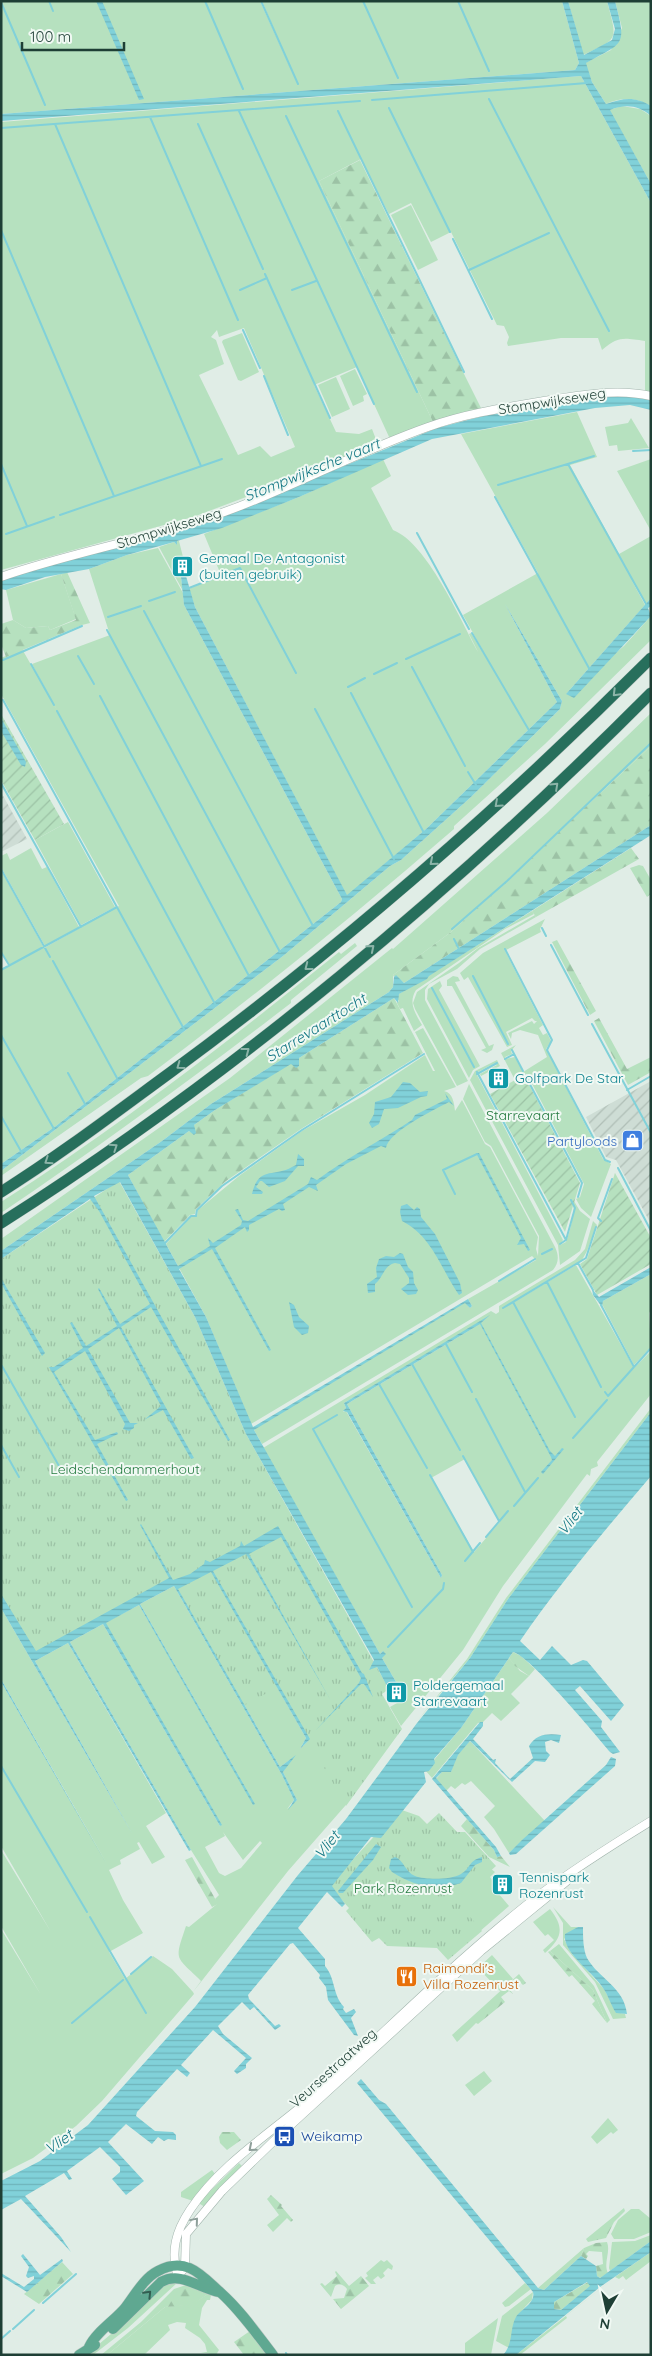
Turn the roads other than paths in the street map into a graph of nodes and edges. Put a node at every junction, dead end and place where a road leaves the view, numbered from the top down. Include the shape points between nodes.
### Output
1 (651, 396) edge
2 (1, 576) edge
3 (651, 658) edge
4 (651, 693) edge
5 (1, 1192) edge
6 (1, 1223) edge
7 (651, 1821) edge
8 (651, 1827) edge
9 (540, 1899) junction
10 (180, 2266) junction
11 (178, 2277) junction
12 (219, 2292) junction
13 (88, 2347) junction
14 (79, 2355) edge
15 (273, 2355) edge

1 - 2 street, Stompwijkseweg via 627,392 594,393 464,416 395,440 204,520
3 -> 5 highway via 477,824 322,956 237,1024
6 -> 4 highway via 157,1118 253,1046 465,868
7 - 9 street via 597,1853
8 - 9 street via 587,1865
10 -> 9 street, Veursestraatweg via 186,2234 222,2191
9 -> 10 street, Veursestraatweg via 500,1926 312,2098 213,2182 177,2234 174,2250
10 - 11 street, Veursestraatweg
10 - 12 main road via 196,2271
10 - 13 main road via 160,2269 150,2276
11 - 12 main road
13 -> 11 main road via 95,2345 161,2282
12 - 15 main road via 238,2310
13 - 14 main road

